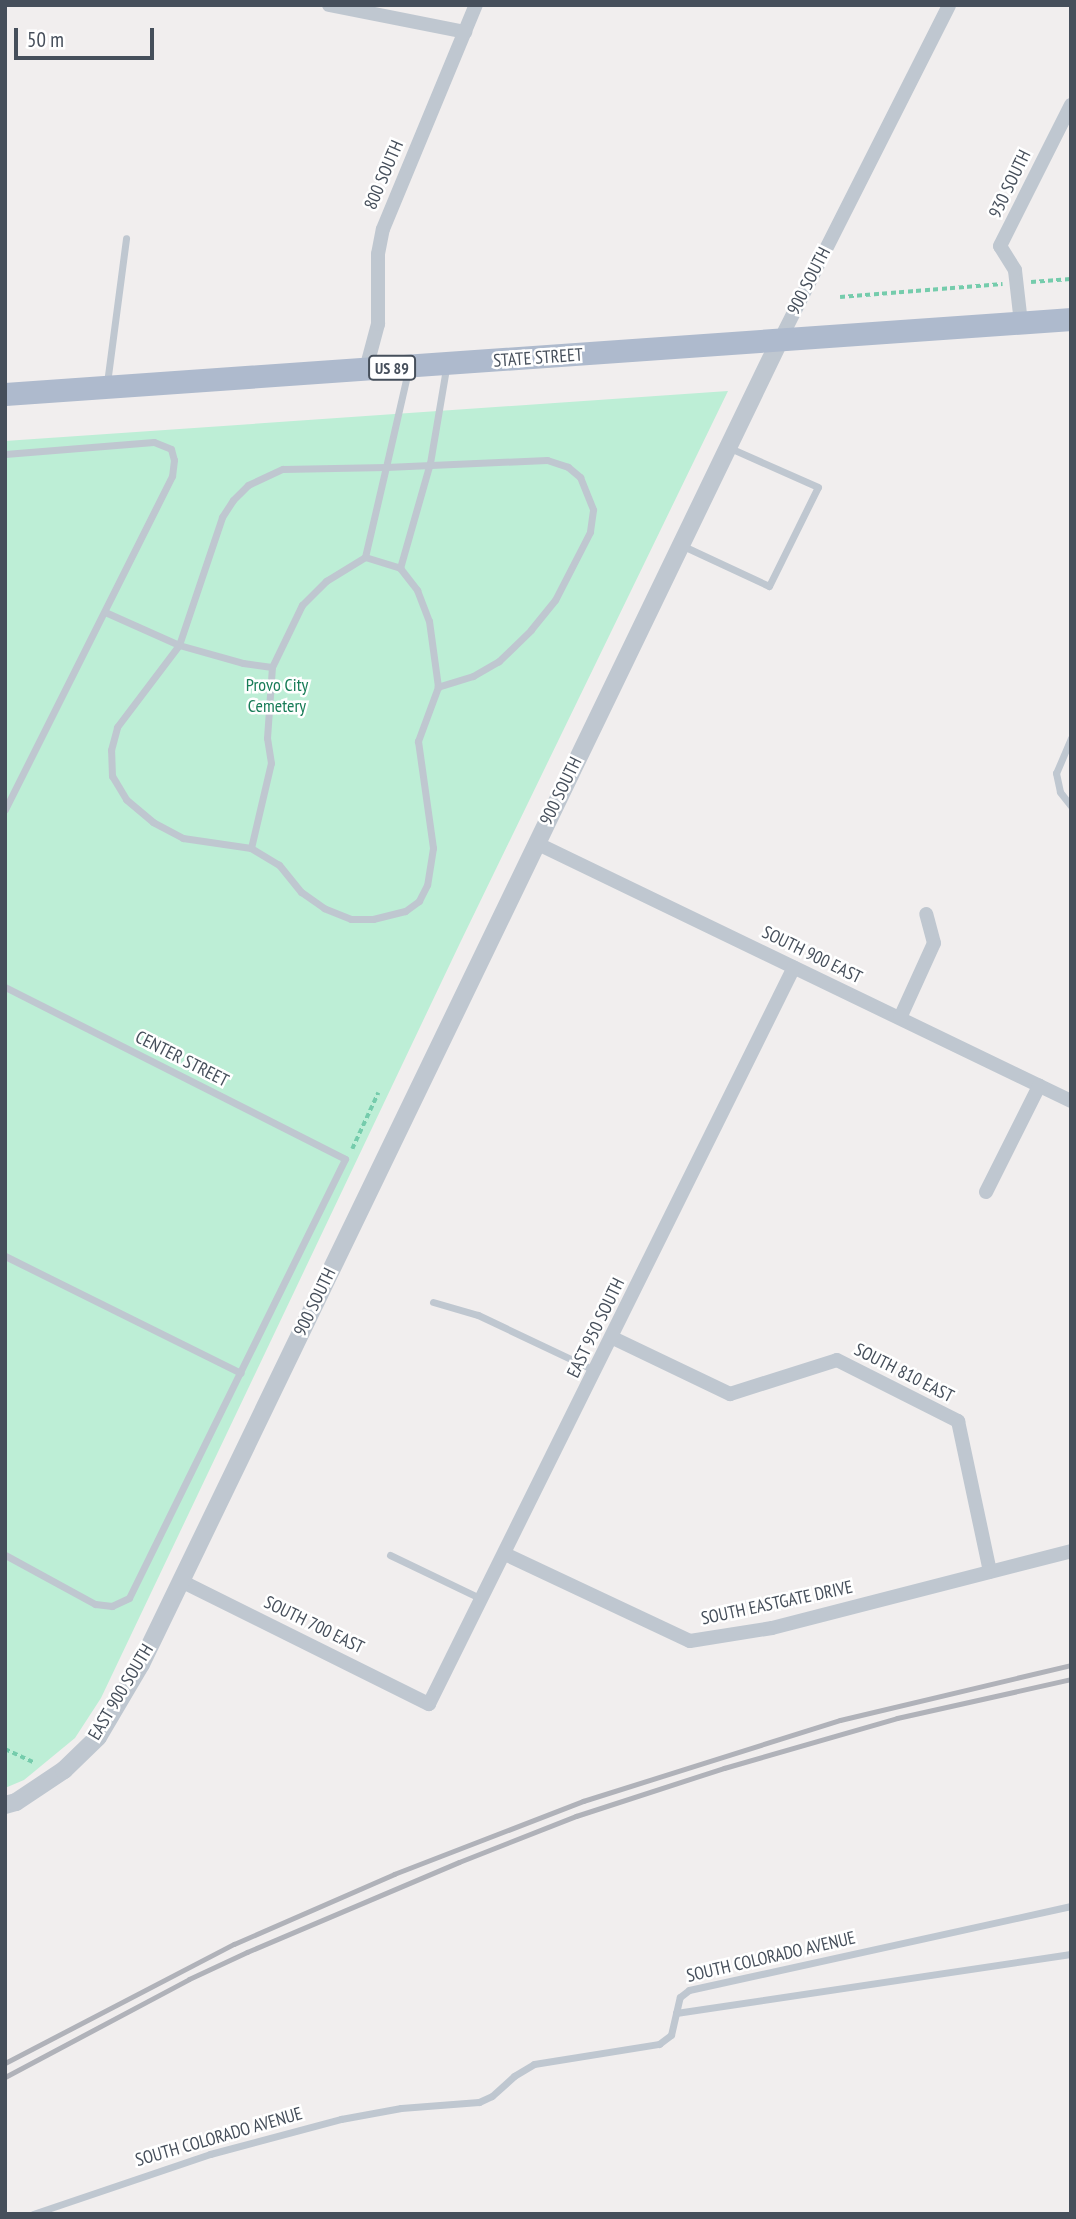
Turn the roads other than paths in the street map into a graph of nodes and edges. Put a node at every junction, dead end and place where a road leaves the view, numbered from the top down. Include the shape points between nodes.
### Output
1 (329, 5) edge
2 (476, 5) edge
3 (949, 5) edge
4 (465, 32) junction
5 (1071, 105) edge
6 (126, 238) dead end
7 (1071, 319) edge
8 (1021, 323) junction
9 (779, 341) junction
10 (446, 365) junction
11 (409, 367) junction
12 (366, 369) junction
13 (107, 388) junction
14 (5, 394) edge
15 (728, 447) junction
16 (5, 454) edge
17 (430, 463) junction
18 (386, 467) junction
19 (681, 545) junction
20 (365, 557) junction
21 (400, 568) junction
22 (105, 612) junction
23 (179, 645) junction
24 (272, 667) junction
25 (438, 687) junction
26 (1071, 738) edge
27 (1071, 806) edge
28 (5, 809) edge
29 (536, 843) junction
30 (251, 848) junction
31 (926, 914) dead end
32 (794, 967) junction
33 (5, 987) edge
34 (900, 1018) junction
35 (1039, 1086) junction
36 (1071, 1101) edge
37 (986, 1192) dead end
38 (5, 1255) edge
39 (433, 1302) dead end
40 (613, 1338) junction
41 (596, 1371) junction
42 (241, 1373) junction
43 (1071, 1551) edge
44 (505, 1554) junction
45 (5, 1555) edge
46 (390, 1555) dead end
47 (990, 1572) junction
48 (181, 1581) junction
49 (482, 1599) junction
50 (429, 1704) joint
51 (5, 1805) edge
52 (1071, 1906) edge
53 (1071, 1954) edge
54 (676, 2013) junction
55 (33, 2214) edge

1 - 4 street
2 - 4 street, 800 SOUTH
3 - 9 street, 900 SOUTH
4 - 12 street, 800 SOUTH via 383,229 378,254 378,324
5 - 8 street, 930 SOUTH via 1000,246 1015,270
6 - 13 lane
7 - 8 main road, STATE STREET / US 89
8 - 9 main road, STATE STREET / US 89
9 - 10 main road, STATE STREET / US 89
9 - 15 street, 900 SOUTH
10 - 11 main road, STATE STREET / US 89
10 - 17 lane
11 - 12 main road, STATE STREET / US 89
11 - 18 lane
12 - 13 main road, STATE STREET / US 89
13 - 14 main road, STATE STREET / US 89
15 - 19 street, 900 SOUTH
15 - 19 lane via 818,487 769,586
16 - 22 lane via 154,442 171,449 172,475
17 - 18 lane
17 - 21 lane
17 - 25 lane via 547,460 580,477 593,510 590,532 576,563 531,630 499,661 473,676
18 - 20 lane
18 - 23 lane via 282,469 248,485 222,517
19 - 29 street, 900 SOUTH
20 - 21 lane
20 - 24 lane via 326,581 302,605
21 - 25 lane via 417,590 429,621
22 - 23 lane
22 - 28 lane
23 - 24 lane
23 - 30 lane via 117,727 111,750 112,776 126,799 153,822 183,838
24 - 30 lane via 267,738 271,764
25 - 30 lane via 418,741 433,848 427,885 419,901 405,911 351,919 301,892 279,865
26 - 27 lane via 1056,773 1060,792
29 - 32 street, SOUTH 900 EAST
29 - 48 street, 900 SOUTH
31 - 34 street via 934,943
32 - 34 street, SOUTH 900 EAST
32 - 40 street, EAST 950 SOUTH
33 - 42 lane, CENTER STREET via 345,1159
34 - 35 street, SOUTH 900 EAST
35 - 36 street, SOUTH 900 EAST
35 - 37 street
38 - 42 lane
39 - 41 lane via 478,1315
40 - 41 street, EAST 950 SOUTH
40 - 47 street, SOUTH 810 EAST via 730,1394 837,1360 958,1421
41 - 44 street, EAST 950 SOUTH
42 - 45 lane via 129,1598 111,1606 95,1604
43 - 47 street, SOUTH EASTGATE DRIVE
44 - 47 street, SOUTH EASTGATE DRIVE via 690,1641 772,1628
44 - 49 street, EAST 950 SOUTH
46 - 49 lane
48 - 50 street, SOUTH 700 EAST
48 - 51 street, EAST 900 SOUTH via 141,1664 98,1737 64,1770
49 - 50 street, EAST 950 SOUTH
52 - 54 lane, SOUTH COLORADO AVENUE via 689,1990 680,1997
53 - 54 lane
54 - 55 lane, SOUTH COLORADO AVENUE via 671,2035 659,2044 534,2064 479,2102 401,2108 341,2119 209,2154

